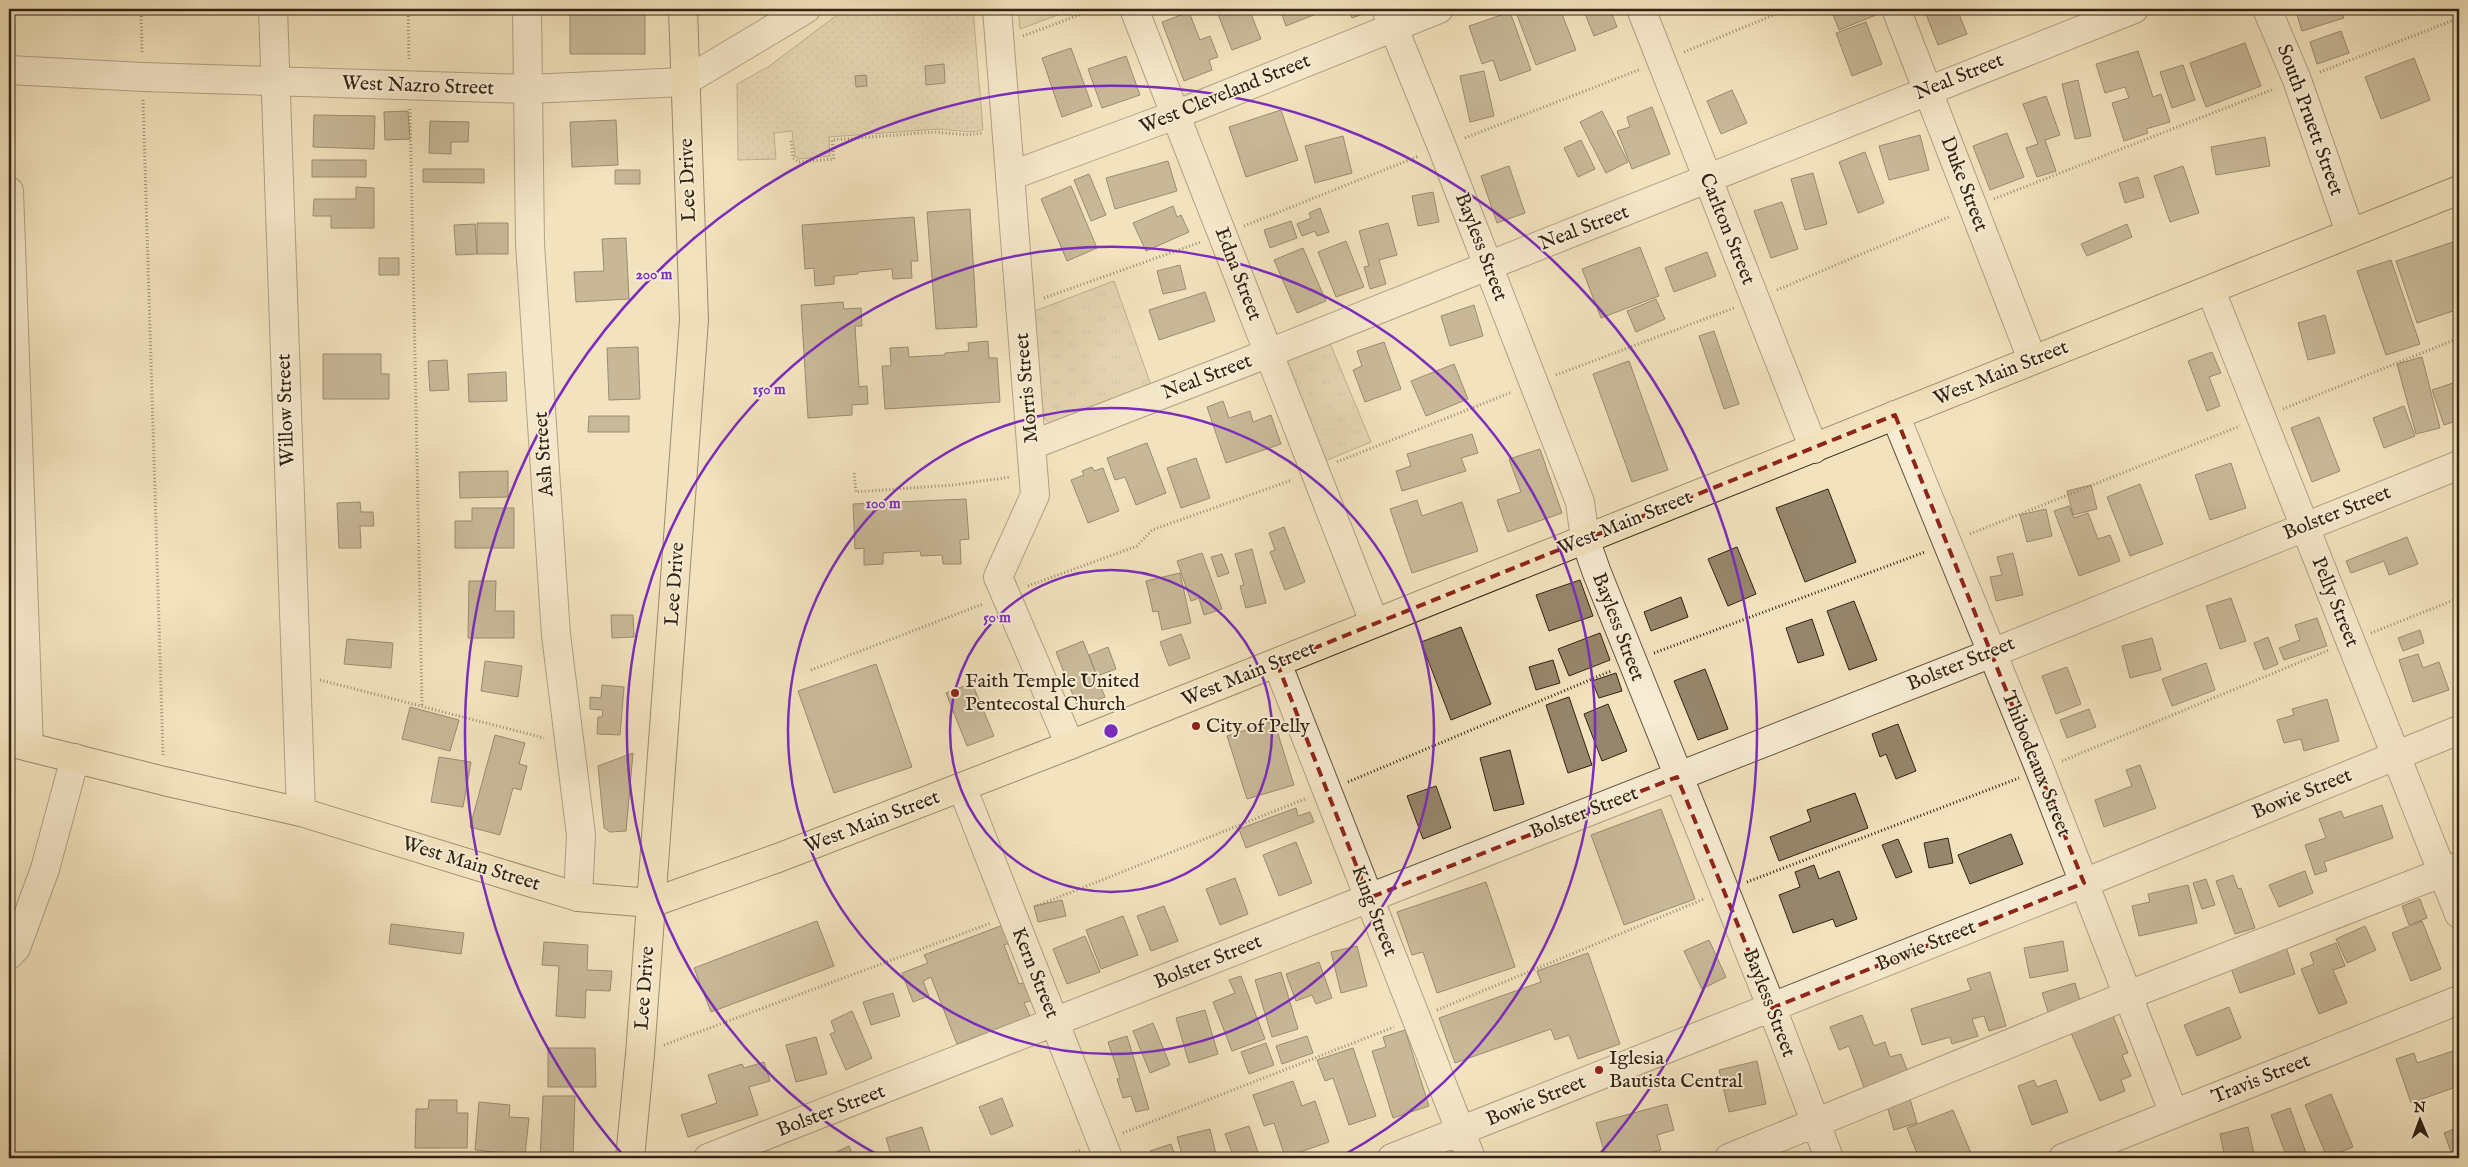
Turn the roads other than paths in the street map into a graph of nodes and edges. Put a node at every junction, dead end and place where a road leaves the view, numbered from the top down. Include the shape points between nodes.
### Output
1 (272, 9) edge
2 (527, 9) edge
3 (683, 9) edge
4 (806, 9) edge
5 (997, 9) edge
6 (1134, 9) edge
7 (1439, 9) edge
8 (1641, 9) edge
9 (1896, 9) edge
10 (2134, 9) edge
11 (2268, 9) edge
12 (1389, 18) edge
13 (9, 70) edge
14 (274, 82) junction
15 (684, 82) junction
16 (528, 89) junction
17 (1927, 90) junction
18 (1175, 115) junction
19 (1010, 176) junction
20 (1708, 180) junction
21 (2459, 190) edge
22 (9, 191) edge
23 (2350, 232) junction
24 (1488, 265) junction
25 (2211, 291) junction
26 (1268, 353) junction
27 (2032, 359) junction
28 (1895, 416) junction
29 (1032, 444) junction
30 (1814, 449) junction
31 (2459, 465) edge
32 (2305, 526) junction
33 (1584, 539) junction
34 (1374, 622) junction
35 (1992, 652) junction
36 (1277, 663) junction
37 (2459, 730) edge
38 (19, 744) edge
39 (1070, 745) junction
40 (2396, 755) junction
41 (75, 758) junction
42 (1677, 776) junction
43 (962, 787) junction
44 (301, 812) junction
45 (2451, 869) edge
46 (2084, 883) junction
47 (578, 897) junction
48 (1369, 898) junction
49 (651, 903) junction
50 (2459, 914) edge
51 (9, 956) edge
52 (2126, 996) junction
53 (2459, 1000) edge
54 (1772, 1008) junction
55 (1055, 1023) junction
56 (2174, 1114) junction
57 (1815, 1124) junction
58 (1460, 1131) junction
59 (1105, 1150) edge
60 (630, 1158) edge
61 (708, 1158) edge
62 (1392, 1158) edge
63 (1471, 1158) edge
64 (1729, 1158) edge
65 (1829, 1158) edge
66 (2063, 1158) edge

1 - 14 street, Willow Street
2 - 16 street, Ash Street
3 - 15 main road, Lee Drive
4 - 15 street, West Nazro Street
5 - 19 street, Morris Street
6 - 18 street, Edna Street
7 - 12 street, West Cleveland Street
8 - 20 street, Carlton Street
9 - 17 street, Duke Street
10 - 17 street, Neal Street
11 - 23 street, South Pruett Street via 2297,80
12 - 18 street, West Cleveland Street
12 - 24 street, Bayless Street
13 - 14 street, West Nazro Street
14 - 16 street, West Nazro Street
14 - 44 street, Willow Street
15 - 16 street, West Nazro Street
15 - 49 main road, Lee Drive via 694,320
16 - 47 street, Ash Street via 530,244 556,635 581,835
17 - 20 street, Neal Street
17 - 27 street, Duke Street
18 - 19 street, West Cleveland Street
18 - 26 street, Edna Street
19 - 29 street, Morris Street
20 - 24 street, Neal Street
20 - 30 street, Carlton Street
21 - 23 main road, West Main Street
22 - 38 street
23 - 25 main road, West Main Street
24 - 26 street, Neal Street
24 - 33 street, Bayless Street via 1580,502
25 - 27 main road, West Main Street
25 - 32 street, Pelly Street
26 - 29 street, Neal Street
26 - 34 street, Edna Street
27 - 28 main road, West Main Street
28 - 30 main road, West Main Street
28 - 35 street, Thibodeaux Street
29 - 39 street, Morris Street via 1035,495 998,577
30 - 33 main road, West Main Street
31 - 32 street, Bolster Street
32 - 35 street, Bolster Street
32 - 40 street, Pelly Street
33 - 34 main road, West Main Street
33 - 42 street, Bayless Street
34 - 36 main road, West Main Street
35 - 42 street, Bolster Street
35 - 46 street, Thibodeaux Street
36 - 39 main road, West Main Street
36 - 48 street, King Street
37 - 40 street, Bowie Street
38 - 41 main road, West Main Street
39 - 43 main road, West Main Street
40 - 45 street, Pelly Street
40 - 46 street, Bowie Street
41 - 44 main road, West Main Street
41 - 51 street via 45,869 16,948
42 - 48 street, Bolster Street
42 - 54 street, Bayless Street
43 - 49 main road, West Main Street
43 - 55 street, Kern Street
44 - 47 main road, West Main Street
45 - 50 street, Pelly Street
45 - 52 street
46 - 52 street, Thibodeaux Street
46 - 54 street, Bowie Street
47 - 49 main road, West Main Street
48 - 55 street, Bolster Street
48 - 58 street, King Street
49 - 60 main road, Lee Drive
52 - 56 street, Thibodeaux Street
52 - 57 street
53 - 56 street, Travis Street
54 - 57 street, Bayless Street
54 - 58 street, Bowie Street
55 - 59 street, Kern Street
55 - 61 street, Bolster Street
56 - 66 street, Travis Street
57 - 64 street
57 - 65 street, Bayless Street
58 - 62 street, Bowie Street
58 - 63 street, King Street

